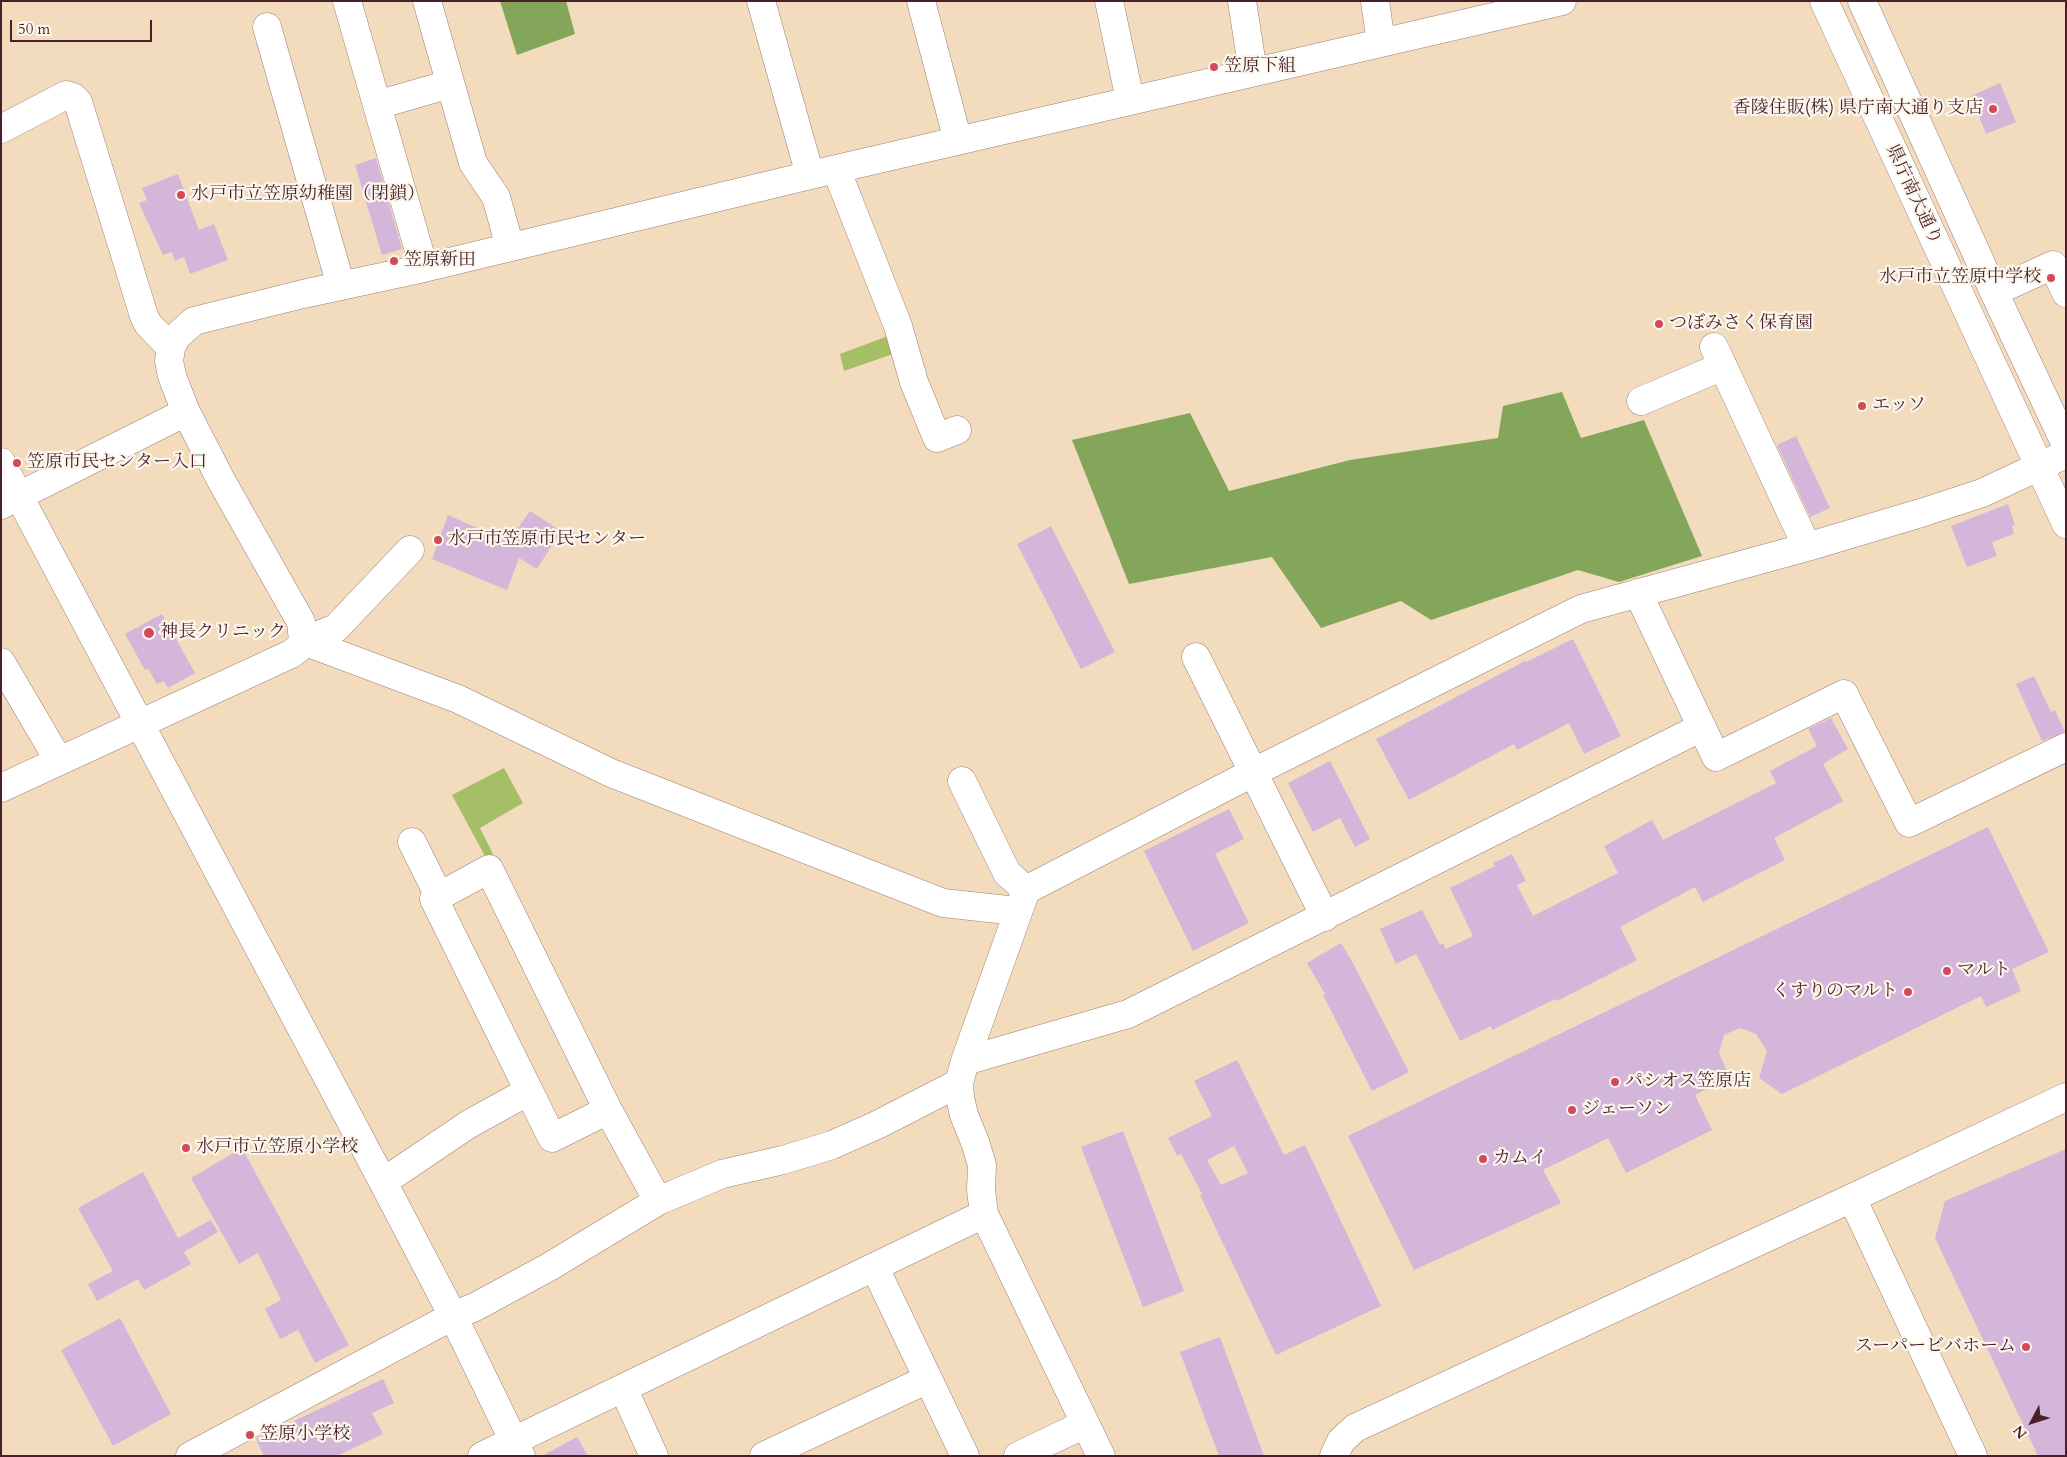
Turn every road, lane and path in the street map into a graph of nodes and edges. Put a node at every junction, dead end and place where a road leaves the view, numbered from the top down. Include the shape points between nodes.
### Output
1 (347, 1) edge
2 (427, 1) edge
3 (760, 1) edge
4 (921, 1) edge
5 (1109, 1) edge
6 (1242, 1) edge
7 (1375, 1) edge
8 (1562, 1) edge
9 (1824, 1) edge
10 (1862, 1) edge
11 (1497, 9) edge
12 (266, 26) dead end
13 (1381, 43) junction
14 (1253, 72) junction
15 (450, 84) junction
16 (1130, 100) junction
17 (376, 106) junction
18 (1, 129) edge
19 (958, 141) junction
20 (836, 169) junction
21 (810, 175) junction
22 (510, 247) junction
23 (424, 268) junction
24 (341, 286) junction
25 (1994, 292) junction
26 (2066, 293) edge
27 (171, 348) junction
28 (1642, 401) dead end
29 (186, 412) junction
30 (957, 430) dead end
31 (2066, 445) edge
32 (2066, 454) edge
33 (1, 462) edge
34 (2038, 467) junction
35 (11, 501) edge
36 (2066, 524) edge
37 (1807, 547) junction
38 (410, 550) dead end
39 (1638, 593) junction
40 (303, 641) junction
41 (1196, 657) dead end
42 (1, 662) edge
43 (139, 723) junction
44 (1702, 727) junction
45 (2066, 747) edge
46 (60, 761) junction
47 (1254, 772) junction
48 (962, 781) dead end
49 (3, 784) edge
50 (412, 842) dead end
51 (439, 896) junction
52 (1022, 901) junction
53 (1325, 916) junction
54 (962, 1072) junction
55 (529, 1091) junction
56 (2066, 1097) edge
57 (608, 1110) junction
58 (383, 1182) junction
59 (1852, 1198) junction
60 (658, 1201) junction
61 (984, 1214) junction
62 (875, 1268) junction
63 (453, 1316) junction
64 (928, 1379) junction
65 (623, 1388) junction
66 (1085, 1424) junction
67 (517, 1448) edge
68 (190, 1456) edge
69 (482, 1456) edge
70 (654, 1456) edge
71 (764, 1456) edge
72 (965, 1456) edge
73 (1018, 1456) edge
74 (1101, 1456) edge
75 (1334, 1456) edge
76 (1973, 1456) edge

1 - 17 street
2 - 15 street
3 - 21 street
4 - 19 street
5 - 16 street
6 - 14 street
7 - 13 street
8 - 11 street
9 - 34 street, 県庁南大通り
10 - 25 street, 県庁南大通り
11 - 13 street
12 - 24 street
13 - 14 street
14 - 16 street
15 - 17 street
15 - 22 street via 473,163 496,197
16 - 19 street
17 - 23 street
18 - 27 street via 66,95 78,102 144,316
19 - 20 street
20 - 21 street
20 - 30 street via 898,326 914,382 937,438
21 - 22 street
22 - 23 street
23 - 24 street
24 - 27 street via 194,321 176,337
25 - 26 street via 2053,265
25 - 31 street, 県庁南大通り
27 - 29 street via 172,376
28 - 37 street via 1718,356
29 - 35 street
29 - 40 street via 301,622
32 - 34 street
33 - 35 street
34 - 36 street, 県庁南大通り
34 - 37 street via 1982,492
35 - 43 street
37 - 39 street
38 - 40 street via 336,628
39 - 44 street
39 - 47 street via 1581,609 1540,628
40 - 43 street via 291,654
40 - 52 street via 458,700 611,773 943,902
41 - 47 street
42 - 46 street
43 - 46 street
43 - 58 street
44 - 45 street via 1716,757 1844,694 1909,823
44 - 53 street
46 - 49 street
47 - 52 street
47 - 53 street
48 - 52 street
50 - 51 street
51 - 55 street via 434,898
51 - 57 street via 489,869
52 - 54 street
53 - 54 street via 1128,1014
54 - 60 street via 878,1125 832,1145 722,1174
54 - 61 street via 960,1097 982,1165
55 - 57 street via 552,1138
55 - 58 street via 470,1124
56 - 59 street
57 - 60 street
58 - 63 street
59 - 75 street via 1355,1428 1341,1441
59 - 76 street
60 - 63 street via 549,1267 475,1308
61 - 62 street
61 - 66 street
62 - 64 street
62 - 65 street
63 - 67 street
63 - 68 street
64 - 71 street
64 - 72 street
65 - 67 street
65 - 70 street
66 - 73 street
66 - 74 street
67 - 69 street

